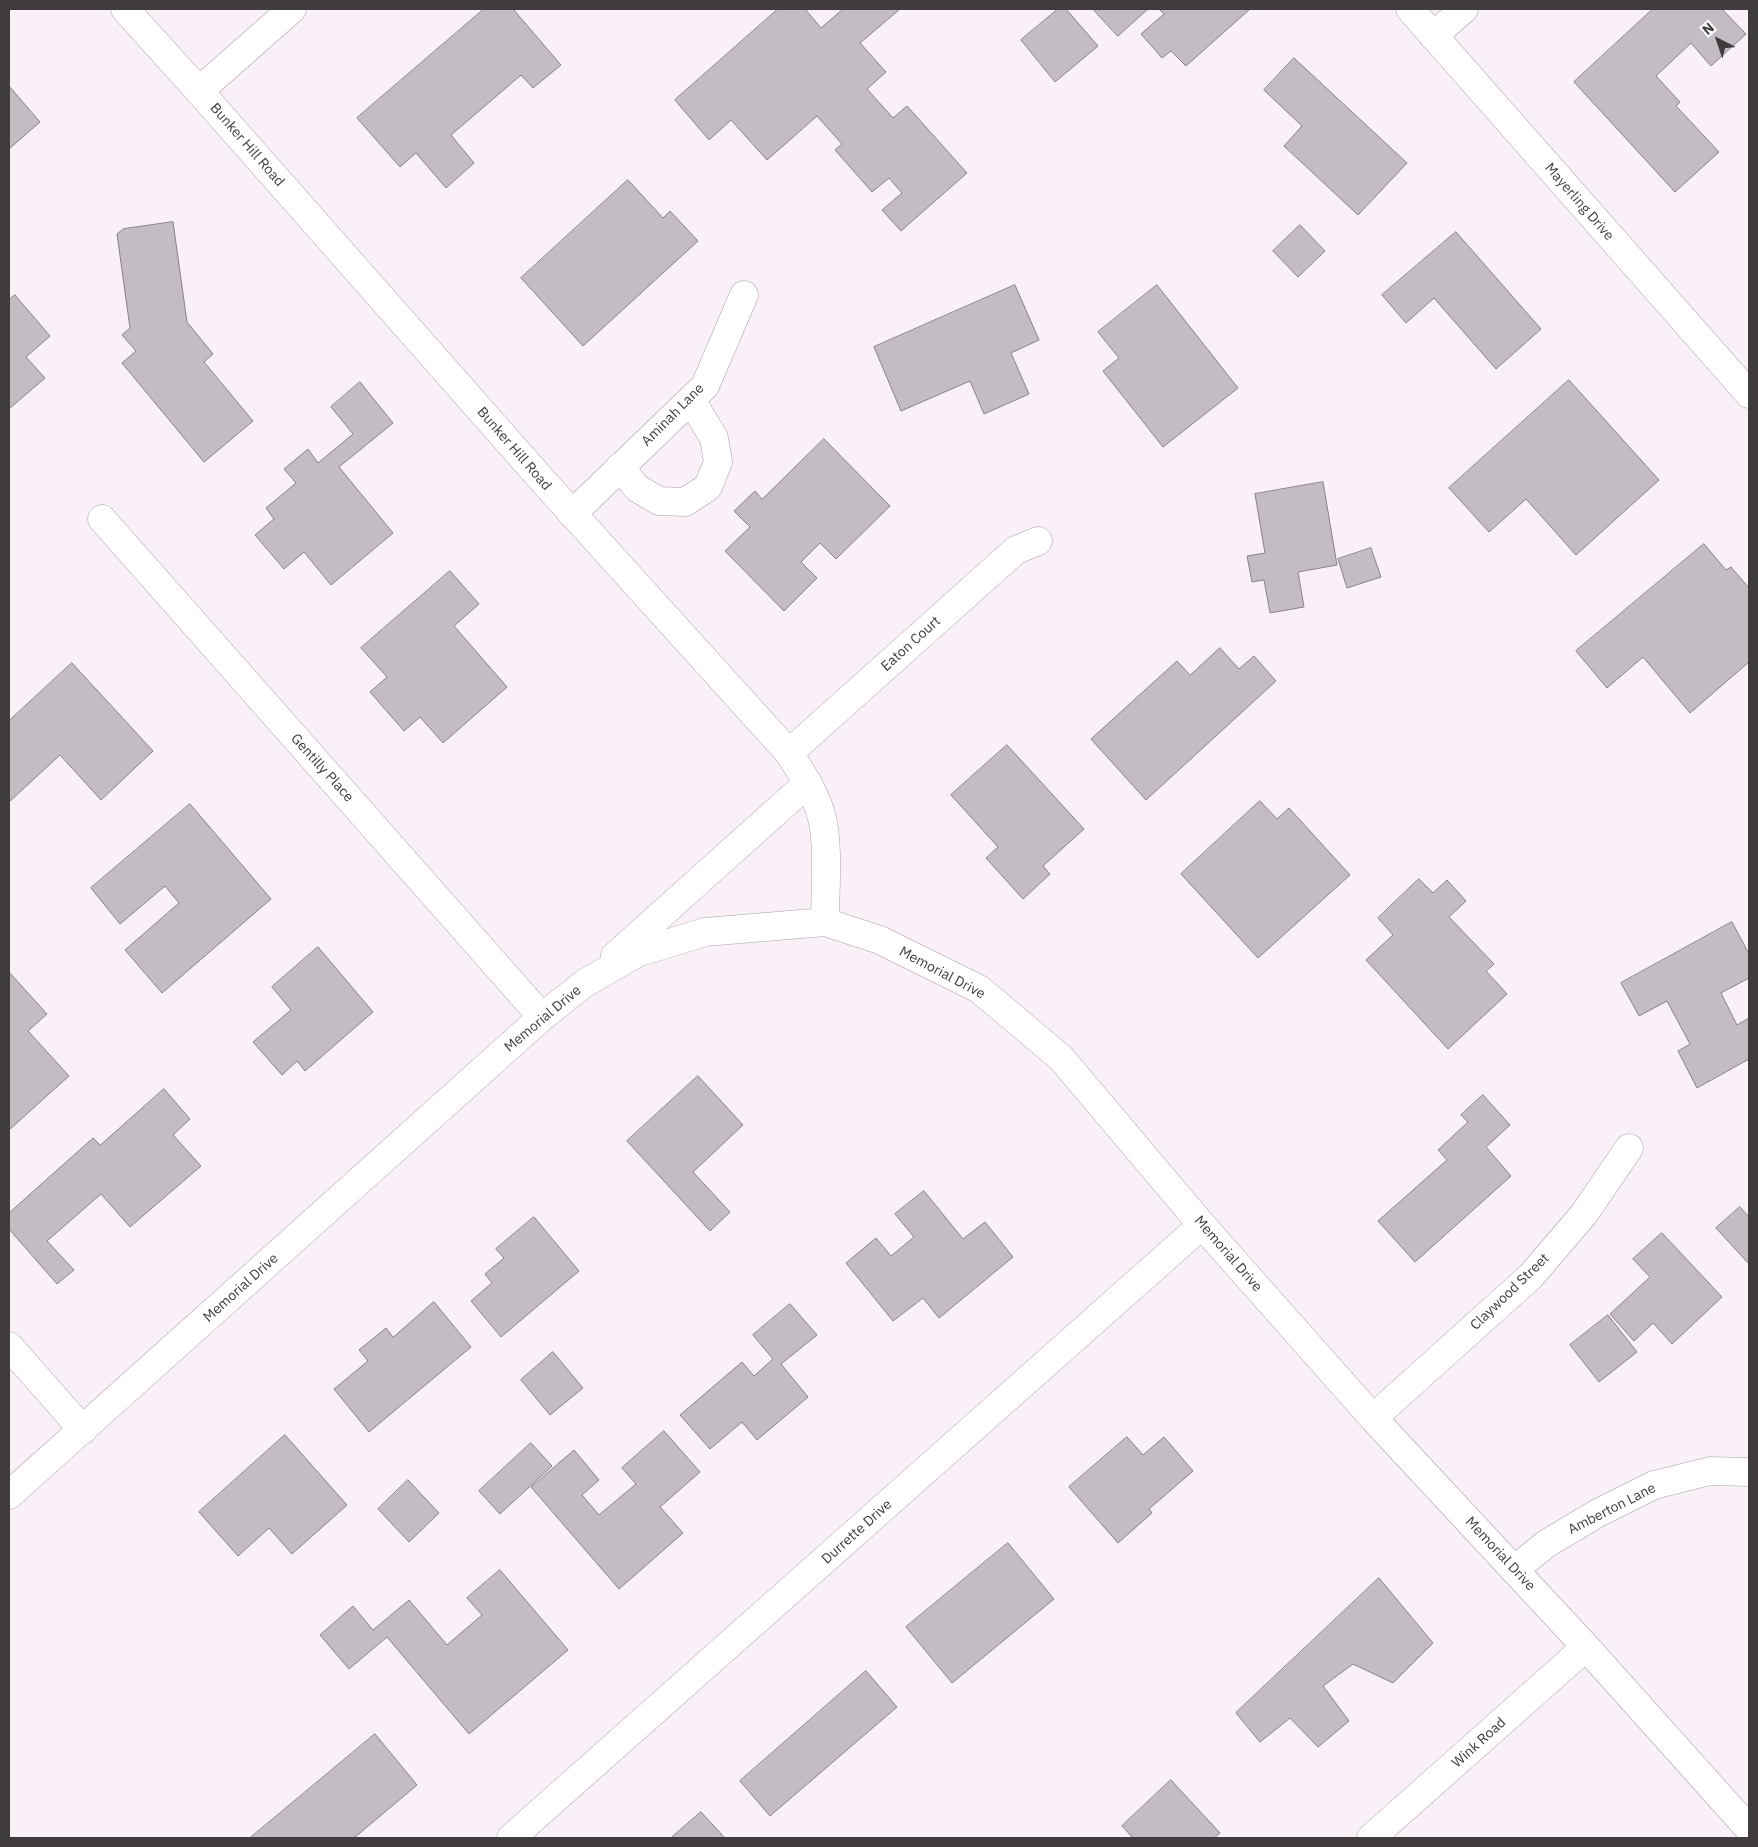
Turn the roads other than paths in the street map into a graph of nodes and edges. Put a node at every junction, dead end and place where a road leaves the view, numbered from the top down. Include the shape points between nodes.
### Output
1 (125, 9) edge
2 (292, 9) edge
3 (1410, 9) edge
4 (1464, 9) edge
5 (1433, 36) junction
6 (199, 91) junction
7 (744, 295) dead end
8 (1749, 394) edge
9 (691, 400) junction
10 (620, 467) junction
11 (572, 514) junction
12 (102, 519) dead end
13 (1038, 541) dead end
14 (789, 753) junction
15 (808, 783) junction
16 (825, 922) junction
17 (584, 983) junction
18 (542, 1016) junction
19 (1629, 1148) dead end
20 (1202, 1225) junction
21 (9, 1346) edge
22 (1372, 1418) junction
23 (83, 1430) junction
24 (1749, 1472) edge
25 (9, 1495) edge
26 (1514, 1570) junction
27 (1586, 1647) junction
28 (1749, 1829) edge
29 (511, 1838) edge
30 (1371, 1838) edge

1 - 6 street, Bunker Hill Road
2 - 6 street
3 - 5 street, Mayerling Drive
4 - 5 street
5 - 8 street, Mayerling Drive
6 - 11 street, Bunker Hill Road
7 - 9 street, Aminah Lane via 706,386
9 - 10 street, Aminah Lane
9 - 10 street via 714,438 718,462 708,487 685,502 659,501 637,488
10 - 11 street, Aminah Lane
11 - 14 street, Bunker Hill Road
12 - 18 street, Gentilly Place
13 - 14 street, Eaton Court via 1016,550
14 - 15 street, Bunker Hill Road
15 - 16 street, Bunker Hill Road via 822,818
15 - 17 street
16 - 17 street, Memorial Drive via 705,932 636,953
16 - 20 street, Memorial Drive via 880,940 979,989 1061,1058
17 - 18 street, Memorial Drive
18 - 23 street, Memorial Drive
19 - 22 street, Claywood Street via 1584,1214 1531,1276
20 - 22 street, Memorial Drive
20 - 29 street, Durrette Drive
21 - 23 street
22 - 26 street, Memorial Drive
23 - 25 street, Memorial Drive
24 - 26 street, Amberton Lane via 1710,1471 1654,1486 1598,1513 1546,1544
26 - 27 street, Memorial Drive
27 - 28 street, Memorial Drive
27 - 30 street, Wink Road

